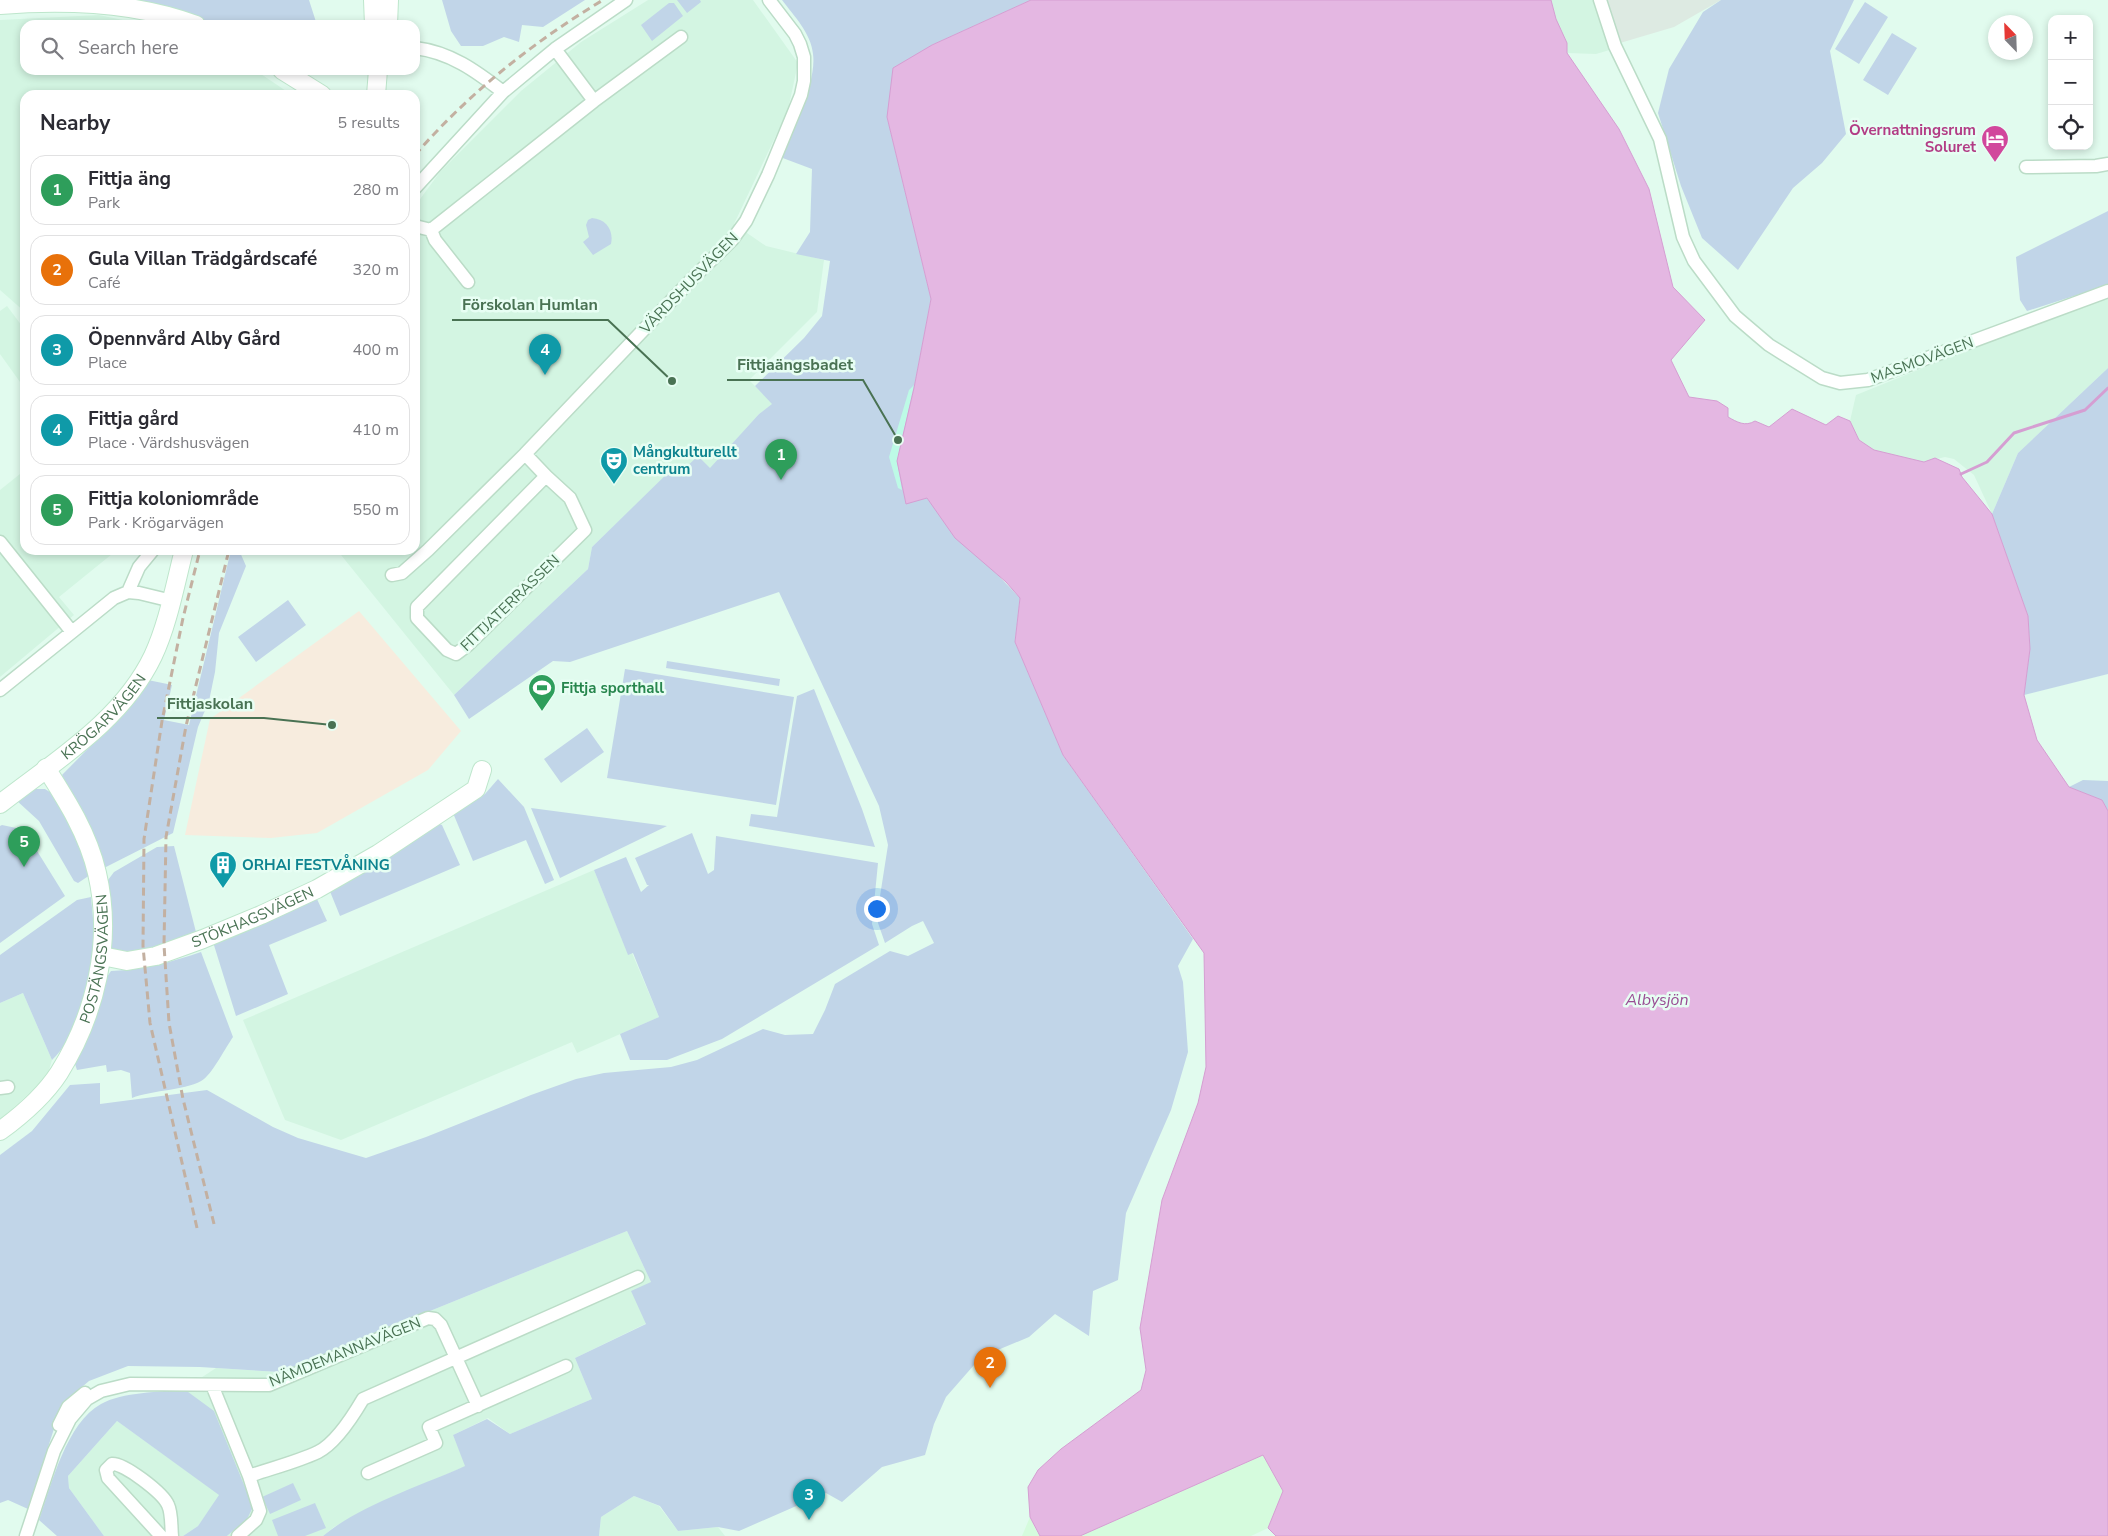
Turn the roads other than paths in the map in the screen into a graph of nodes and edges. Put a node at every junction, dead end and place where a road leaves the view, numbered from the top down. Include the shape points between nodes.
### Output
1 (373, 0) edge
2 (389, 0) edge
3 (626, 0) edge
4 (769, 0) edge
5 (1600, 0) edge
6 (0, 5) edge
7 (179, 20) edge
8 (374, 20) edge
9 (388, 20) edge
10 (681, 37) dead end
11 (420, 49) edge
12 (554, 49) junction
13 (290, 75) edge
14 (378, 75) edge
15 (314, 90) edge
16 (376, 90) edge
17 (503, 92) junction
18 (594, 100) junction
19 (2108, 164) edge
20 (2026, 168) dead end
21 (420, 183) edge
22 (420, 227) edge
23 (431, 230) junction
24 (468, 282) dead end
25 (2108, 291) edge
26 (525, 454) junction
27 (546, 476) junction
28 (0, 542) edge
29 (143, 555) edge
30 (149, 555) edge
31 (183, 555) edge
32 (139, 567) junction
33 (392, 575) dead end
34 (128, 592) junction
35 (172, 601) junction
36 (72, 632) junction
37 (0, 690) edge
38 (46, 768) junction
39 (482, 770) dead end
40 (0, 804) edge
41 (102, 956) junction
42 (0, 1131) edge
43 (638, 1277) dead end
44 (455, 1358) junction
45 (566, 1366) dead end
46 (212, 1385) junction
47 (478, 1406) junction
48 (368, 1473) dead end
49 (249, 1476) junction
50 (26, 1536) edge
51 (160, 1536) edge
52 (172, 1536) edge
53 (238, 1536) edge

1 - 8 street
2 - 9 street
3 - 12 street
4 - 26 street, VÄRDSHUSVÄGEN via 800,44 804,57 804,81 768,175 746,221 732,240
5 - 25 street, MASMOVÄGEN via 1615,46 1660,139 1683,237 1691,256 1746,327 1816,374 1840,383 1868,380
6 - 7 street via 35,2 109,4
10 - 18 street
11 - 17 street via 470,67
12 - 17 street
12 - 18 street
13 - 15 street
14 - 16 street
17 - 21 street
18 - 23 street
19 - 20 street
22 - 23 street
23 - 24 street via 435,240
26 - 27 street, FITTJATERRASSEN
26 - 33 street, VÄRDSHUSVÄGEN via 428,550 402,573
27 - 27 street, FITTJATERRASSEN via 417,607 418,618 447,650 456,654 468,645 585,530 570,498
28 - 36 street
29 - 32 street
30 - 32 street
31 - 35 street, KRÖGARVÄGEN
32 - 34 street
34 - 35 street
34 - 36 street via 114,598
35 - 38 street, KRÖGARVÄGEN via 153,656 133,690 97,728
36 - 37 street
38 - 40 street, KRÖGARVÄGEN
38 - 41 street, POSTÄNGSVÄGEN via 74,813 97,872 101,894
39 - 41 street, STÖKHAGSVÄGEN via 476,789 385,850 317,889 156,956 127,961
41 - 42 street, POSTÄNGSVÄGEN via 92,998 77,1039 59,1073 25,1112
43 - 44 street
44 - 46 street, NÄMDEMANNAVÄGEN via 441,1325 428,1318 269,1385
44 - 47 street, NÄMDEMANNAVÄGEN
44 - 49 street via 362,1399 336,1437 320,1451
45 - 47 street
46 - 49 street
46 - 50 street, NÄMDEMANNAVÄGEN via 130,1384 101,1391 87,1399 70,1419 54,1452
47 - 48 street via 430,1427 436,1444
49 - 53 street via 260,1511 256,1520
51 - 52 street via 108,1478 106,1470 112,1464 148,1483 168,1504

